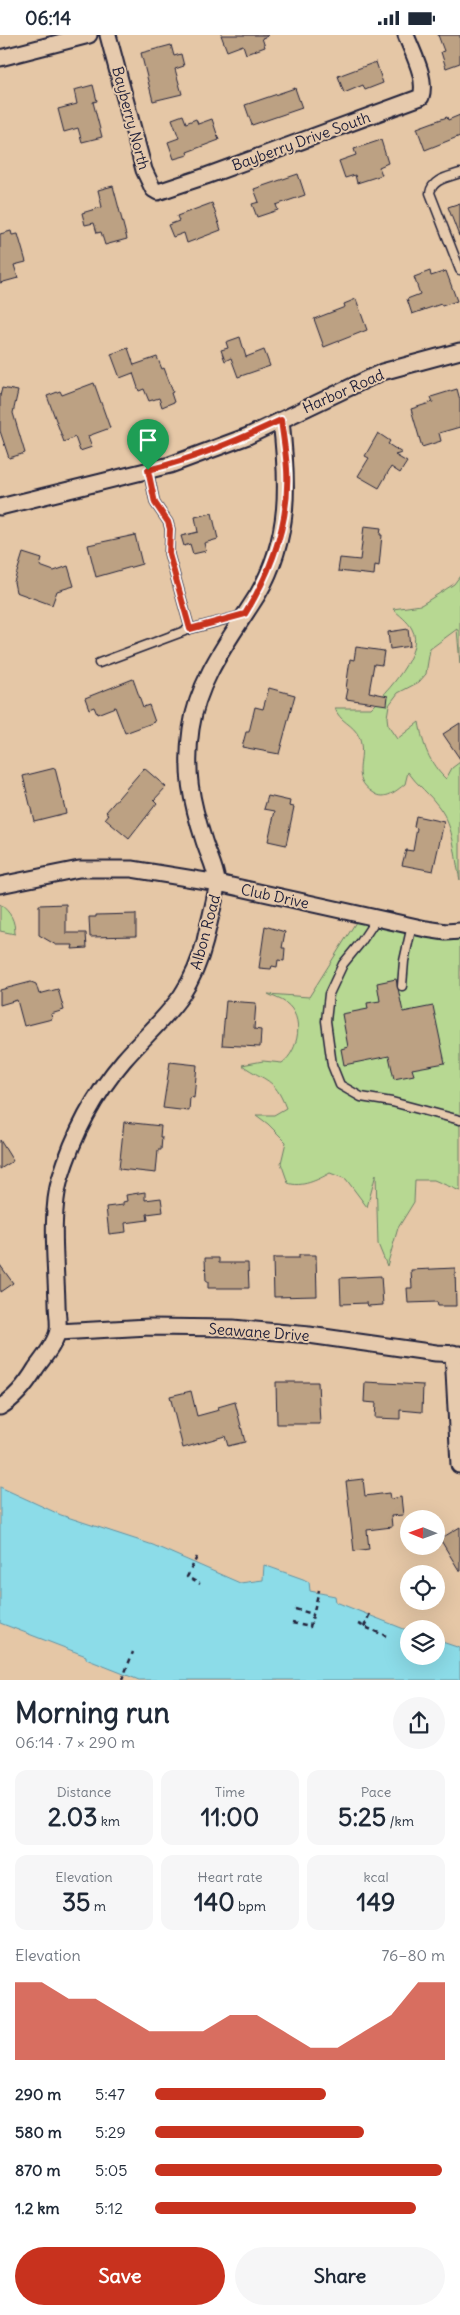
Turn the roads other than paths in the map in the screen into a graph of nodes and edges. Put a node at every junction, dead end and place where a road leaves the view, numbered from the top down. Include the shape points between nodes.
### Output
1 (89, 35) edge
2 (108, 35) edge
3 (406, 35) edge
4 (0, 58) edge
5 (460, 173) edge
6 (162, 190) joint
7 (460, 270) edge
8 (460, 351) edge
9 (281, 420) junction
10 (148, 470) junction
11 (0, 507) edge
12 (245, 614) junction
13 (190, 629) junction
14 (98, 663) dead end
15 (218, 883) junction
16 (0, 885) edge
17 (377, 918) junction
18 (412, 925) junction
19 (460, 931) edge
20 (402, 987) dead end
21 (460, 1120) edge
22 (58, 1332) junction
23 (456, 1354) edge
24 (0, 1407) edge
25 (459, 1465) edge

1 - 4 street
2 - 6 street, Bayberry North via 144,170 153,189
3 - 6 street, Bayberry Drive South via 421,78 421,97 206,177
5 - 7 lane via 435,182 430,193
8 - 9 street, Harbor Road via 382,372
9 - 10 street, Harbor Road via 170,465
9 - 12 street, Albon Road via 287,470 283,522 274,558
10 - 11 street, Harbor Road
10 - 13 lane via 155,503 170,529 169,554
12 - 13 lane
12 - 15 street, Albon Road via 205,683 191,728 188,769 192,802
13 - 14 lane
15 - 16 street, Club Drive via 132,869 79,869
15 - 17 street, Club Drive
15 - 22 street, Albon Road via 196,971 183,994 108,1081 68,1152 55,1207
17 - 18 street, Club Drive
17 - 21 lane via 343,964 329,994 326,1021 332,1065 340,1085 361,1097
18 - 19 street, Club Drive via 446,932
18 - 20 lane
22 - 23 street, Seawane Drive via 149,1327 233,1328
22 - 24 street via 27,1382
23 - 25 street

